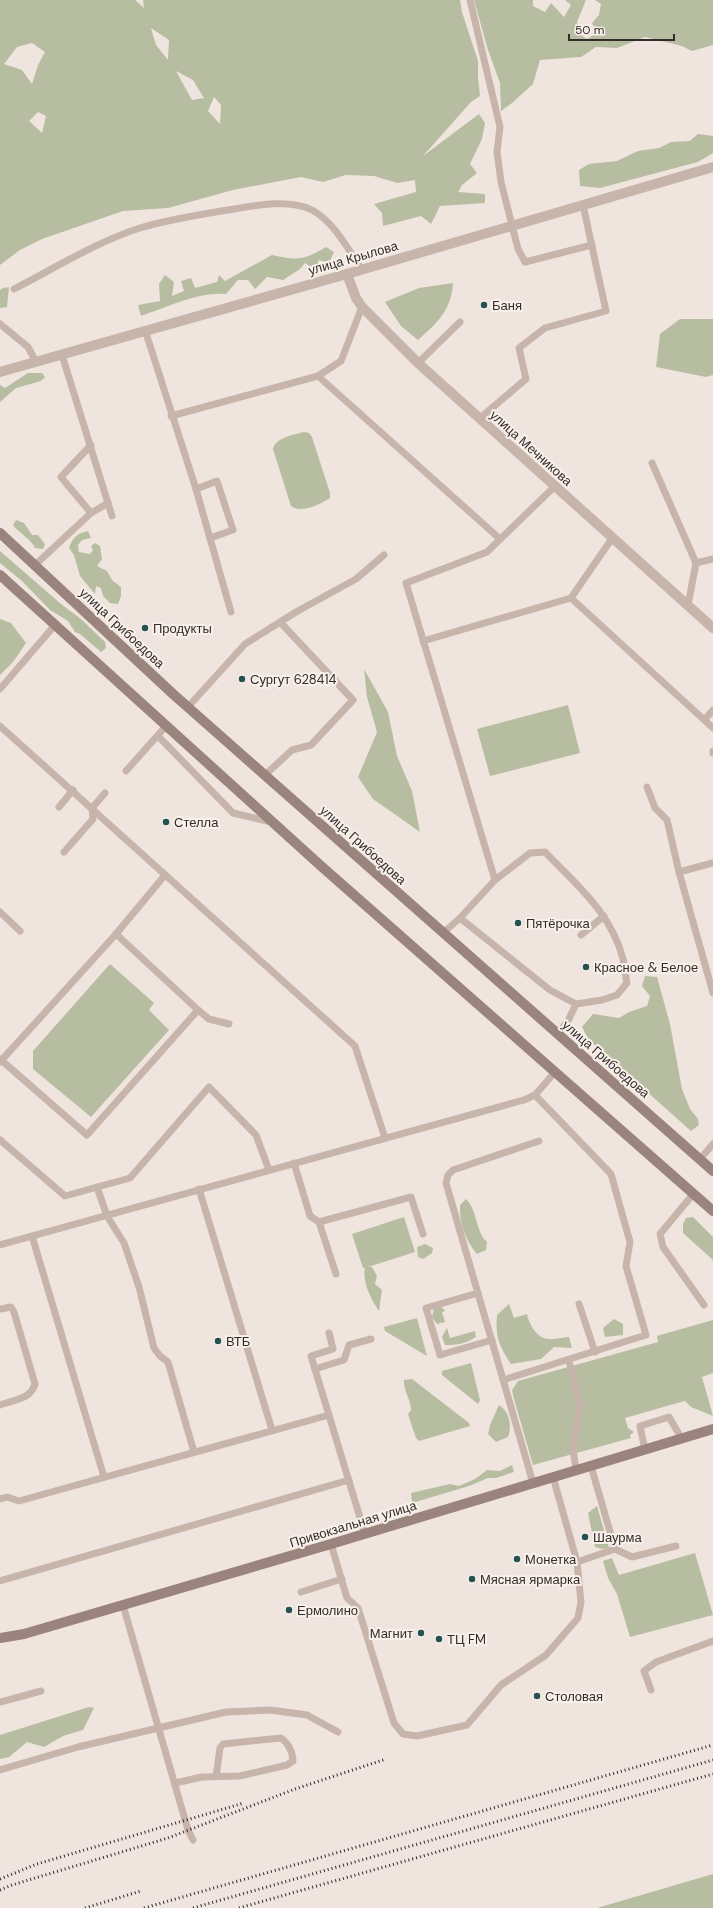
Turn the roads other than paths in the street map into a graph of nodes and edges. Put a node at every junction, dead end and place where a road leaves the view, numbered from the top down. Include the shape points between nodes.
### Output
1 (470, 0) edge
2 (713, 167) edge
3 (583, 205) junction
4 (511, 226) junction
5 (592, 244) junction
6 (362, 270) junction
7 (347, 274) junction
8 (14, 289) dead end
9 (362, 307) junction
10 (460, 322) dead end
11 (0, 324) edge
12 (145, 330) junction
13 (62, 355) junction
14 (36, 362) junction
15 (418, 363) junction
16 (0, 372) edge
17 (318, 376) junction
18 (171, 416) junction
19 (480, 418) junction
20 (91, 445) junction
21 (652, 463) dead end
22 (554, 487) junction
23 (196, 489) junction
24 (108, 503) junction
25 (91, 512) junction
26 (112, 516) dead end
27 (0, 533) edge
28 (613, 537) junction
29 (210, 538) junction
30 (500, 539) junction
31 (384, 554) dead end
32 (713, 559) edge
33 (696, 563) junction
34 (35, 565) junction
35 (0, 575) edge
36 (571, 598) junction
37 (688, 605) junction
38 (232, 612) dead end
39 (281, 622) junction
40 (55, 625) junction
41 (713, 628) edge
42 (423, 641) junction
43 (0, 689) edge
44 (188, 707) junction
45 (713, 710) edge
46 (705, 719) junction
47 (0, 726) edge
48 (166, 726) junction
49 (713, 728) edge
50 (158, 736) junction
51 (126, 771) dead end
52 (265, 775) junction
53 (647, 787) dead end
54 (73, 790) junction
55 (105, 793) dead end
56 (59, 807) dead end
57 (92, 808) junction
58 (272, 822) junction
59 (64, 852) dead end
60 (713, 863) edge
61 (678, 872) junction
62 (165, 875) junction
63 (495, 880) junction
64 (0, 912) edge
65 (604, 916) junction
66 (460, 918) junction
67 (20, 931) dead end
68 (443, 933) junction
69 (116, 934) junction
70 (581, 935) dead end
71 (713, 993) edge
72 (576, 1004) junction
73 (198, 1010) junction
74 (229, 1024) dead end
75 (558, 1033) junction
76 (1, 1061) edge
77 (555, 1072) junction
78 (535, 1095) junction
79 (385, 1138) junction
80 (0, 1140) edge
81 (539, 1141) dead end
82 (713, 1144) edge
83 (700, 1159) junction
84 (294, 1163) junction
85 (269, 1170) junction
86 (713, 1171) edge
87 (97, 1187) junction
88 (200, 1189) junction
89 (694, 1193) junction
90 (713, 1211) edge
91 (107, 1216) junction
92 (319, 1222) junction
93 (423, 1234) dead end
94 (32, 1236) junction
95 (0, 1244) edge
96 (336, 1274) dead end
97 (478, 1293) junction
98 (579, 1304) dead end
99 (704, 1305) dead end
100 (0, 1309) edge
101 (329, 1333) dead end
102 (371, 1339) dead end
103 (492, 1340) junction
104 (595, 1352) junction
105 (569, 1361) junction
106 (315, 1369) junction
107 (503, 1380) junction
108 (0, 1405) edge
109 (329, 1415) junction
110 (713, 1429) edge
111 (272, 1430) junction
112 (682, 1439) junction
113 (645, 1450) junction
114 (194, 1452) junction
115 (590, 1466) junction
116 (576, 1470) junction
117 (104, 1477) junction
118 (553, 1477) junction
119 (349, 1480) junction
120 (533, 1483) junction
121 (0, 1499) edge
122 (365, 1534) junction
123 (331, 1544) junction
124 (676, 1546) dead end
125 (615, 1549) junction
126 (577, 1562) junction
127 (342, 1579) junction
128 (0, 1581) edge
129 (301, 1592) dead end
130 (123, 1605) junction
131 (0, 1638) edge
132 (713, 1641) edge
133 (651, 1690) dead end
134 (41, 1691) dead end
135 (0, 1702) edge
136 (159, 1728) junction
137 (338, 1732) dead end
138 (0, 1770) edge
139 (216, 1777) junction
140 (175, 1783) junction
141 (193, 1840) dead end

1 - 4 lane via 500,127 497,152
2 - 3 street, улица Крылова
3 - 4 street, улица Крылова
3 - 5 lane
4 - 5 lane via 525,262
4 - 6 street, улица Крылова
5 - 19 lane via 606,311 545,328 519,348 526,379
6 - 7 street, улица Крылова
6 - 8 lane via 326,220 311,209 286,204 258,205 140,228 93,247
7 - 9 street, улица Мечникова
7 - 12 street, улица Крылова
9 - 15 street, улица Мечникова
9 - 17 lane via 341,361
10 - 15 lane
11 - 14 lane via 28,347
12 - 13 street, улица Крылова
12 - 18 lane
13 - 14 street, улица Крылова
13 - 20 lane
14 - 16 street, улица Крылова
15 - 19 street, улица Мечникова
17 - 18 lane
17 - 30 lane
18 - 23 lane
19 - 22 street, улица Мечникова
20 - 24 lane
20 - 25 lane via 61,477
21 - 33 lane
22 - 28 street, улица Мечникова
22 - 30 lane
23 - 29 lane
23 - 29 lane via 217,481 233,530
24 - 25 lane
24 - 26 lane
25 - 34 lane
27 - 34 main road, улица Грибоедова
28 - 36 lane
28 - 37 street, улица Мечникова
29 - 38 lane
30 - 42 lane via 487,552 406,583
31 - 39 lane via 356,579
32 - 33 lane
33 - 37 lane
34 - 44 main road, улица Грибоедова
35 - 40 main road
36 - 42 lane
36 - 46 lane
37 - 41 street, улица Мечникова
39 - 44 lane via 245,644
39 - 52 lane via 353,700 311,746 292,750
40 - 43 lane
40 - 48 main road
42 - 63 lane
44 - 52 main road, улица Грибоедова
45 - 46 lane
46 - 49 lane
47 - 54 lane
48 - 50 lane
48 - 58 main road
50 - 51 lane
50 - 58 lane via 233,813
52 - 68 main road, улица Грибоедова
53 - 61 lane via 655,808 667,820
54 - 56 lane
54 - 57 lane
55 - 57 lane
57 - 59 lane via 93,819
57 - 62 lane
58 - 77 main road
60 - 61 lane
61 - 71 lane
62 - 69 lane
62 - 79 lane via 355,1046
63 - 65 lane via 530,853 545,852
63 - 66 lane
64 - 67 lane
65 - 70 lane
65 - 72 lane via 623,958 627,983 616,995
66 - 68 lane
66 - 72 lane via 550,990
68 - 75 main road, улица Грибоедова
69 - 73 lane
69 - 76 lane
72 - 75 lane via 568,1021
73 - 74 lane via 209,1019
73 - 76 lane via 87,1135
75 - 83 main road, улица Грибоедова
77 - 78 lane
77 - 89 main road
78 - 79 lane
78 - 104 lane via 611,1174 630,1242 626,1266 646,1335
79 - 84 lane
80 - 87 lane via 65,1196
81 - 97 lane via 453,1170 448,1175 446,1183
82 - 83 lane
83 - 86 main road, улица Грибоедова
84 - 85 lane
84 - 92 lane via 310,1216
85 - 87 lane via 256,1135 209,1087 130,1178
85 - 88 lane
87 - 91 lane
88 - 91 lane
88 - 111 lane
89 - 90 main road
89 - 99 lane via 660,1234 663,1247
91 - 94 lane
91 - 114 lane via 124,1243 139,1287 154,1348 168,1362
92 - 93 lane via 411,1197
92 - 96 lane
94 - 95 lane
94 - 117 lane
97 - 103 lane
97 - 103 lane via 426,1308 440,1355
98 - 104 lane
100 - 108 lane via 11,1308 14,1312 35,1384 33,1392
101 - 106 lane via 333,1349 311,1356
102 - 106 lane via 349,1345 344,1360
103 - 107 lane
104 - 105 lane
105 - 107 lane
105 - 116 lane via 580,1404 573,1449
106 - 109 lane
107 - 120 lane
109 - 111 lane
109 - 119 lane
110 - 112 main road, Привокзальная улица
111 - 114 lane
112 - 113 main road, Привокзальная улица
112 - 113 lane via 669,1417 654,1421 640,1426
113 - 115 main road, Привокзальная улица
114 - 117 lane
115 - 116 main road, Привокзальная улица
115 - 125 lane
116 - 118 main road, Привокзальная улица
117 - 121 lane via 19,1500 7,1497
118 - 120 main road, Привокзальная улица
118 - 126 lane
119 - 122 lane
119 - 128 lane
120 - 122 main road, Привокзальная улица
122 - 123 main road, Привокзальная улица
123 - 127 lane
123 - 130 main road, Привокзальная улица
124 - 125 lane via 632,1557
125 - 126 lane
126 - 127 lane via 582,1602 578,1618 546,1656 501,1685 467,1725 417,1736 403,1734 394,1723 358,1608 347,1598
127 - 129 lane
130 - 131 main road, Привокзальная улица via 24,1634
130 - 136 lane
132 - 133 lane via 656,1662 644,1671
134 - 135 lane
136 - 137 lane via 226,1712 270,1710 307,1715
136 - 138 lane via 78,1747
136 - 140 lane
139 - 139 lane via 240,1776 287,1765 293,1761 293,1756 281,1738 223,1744 220,1748
139 - 140 lane via 202,1777
140 - 141 lane

